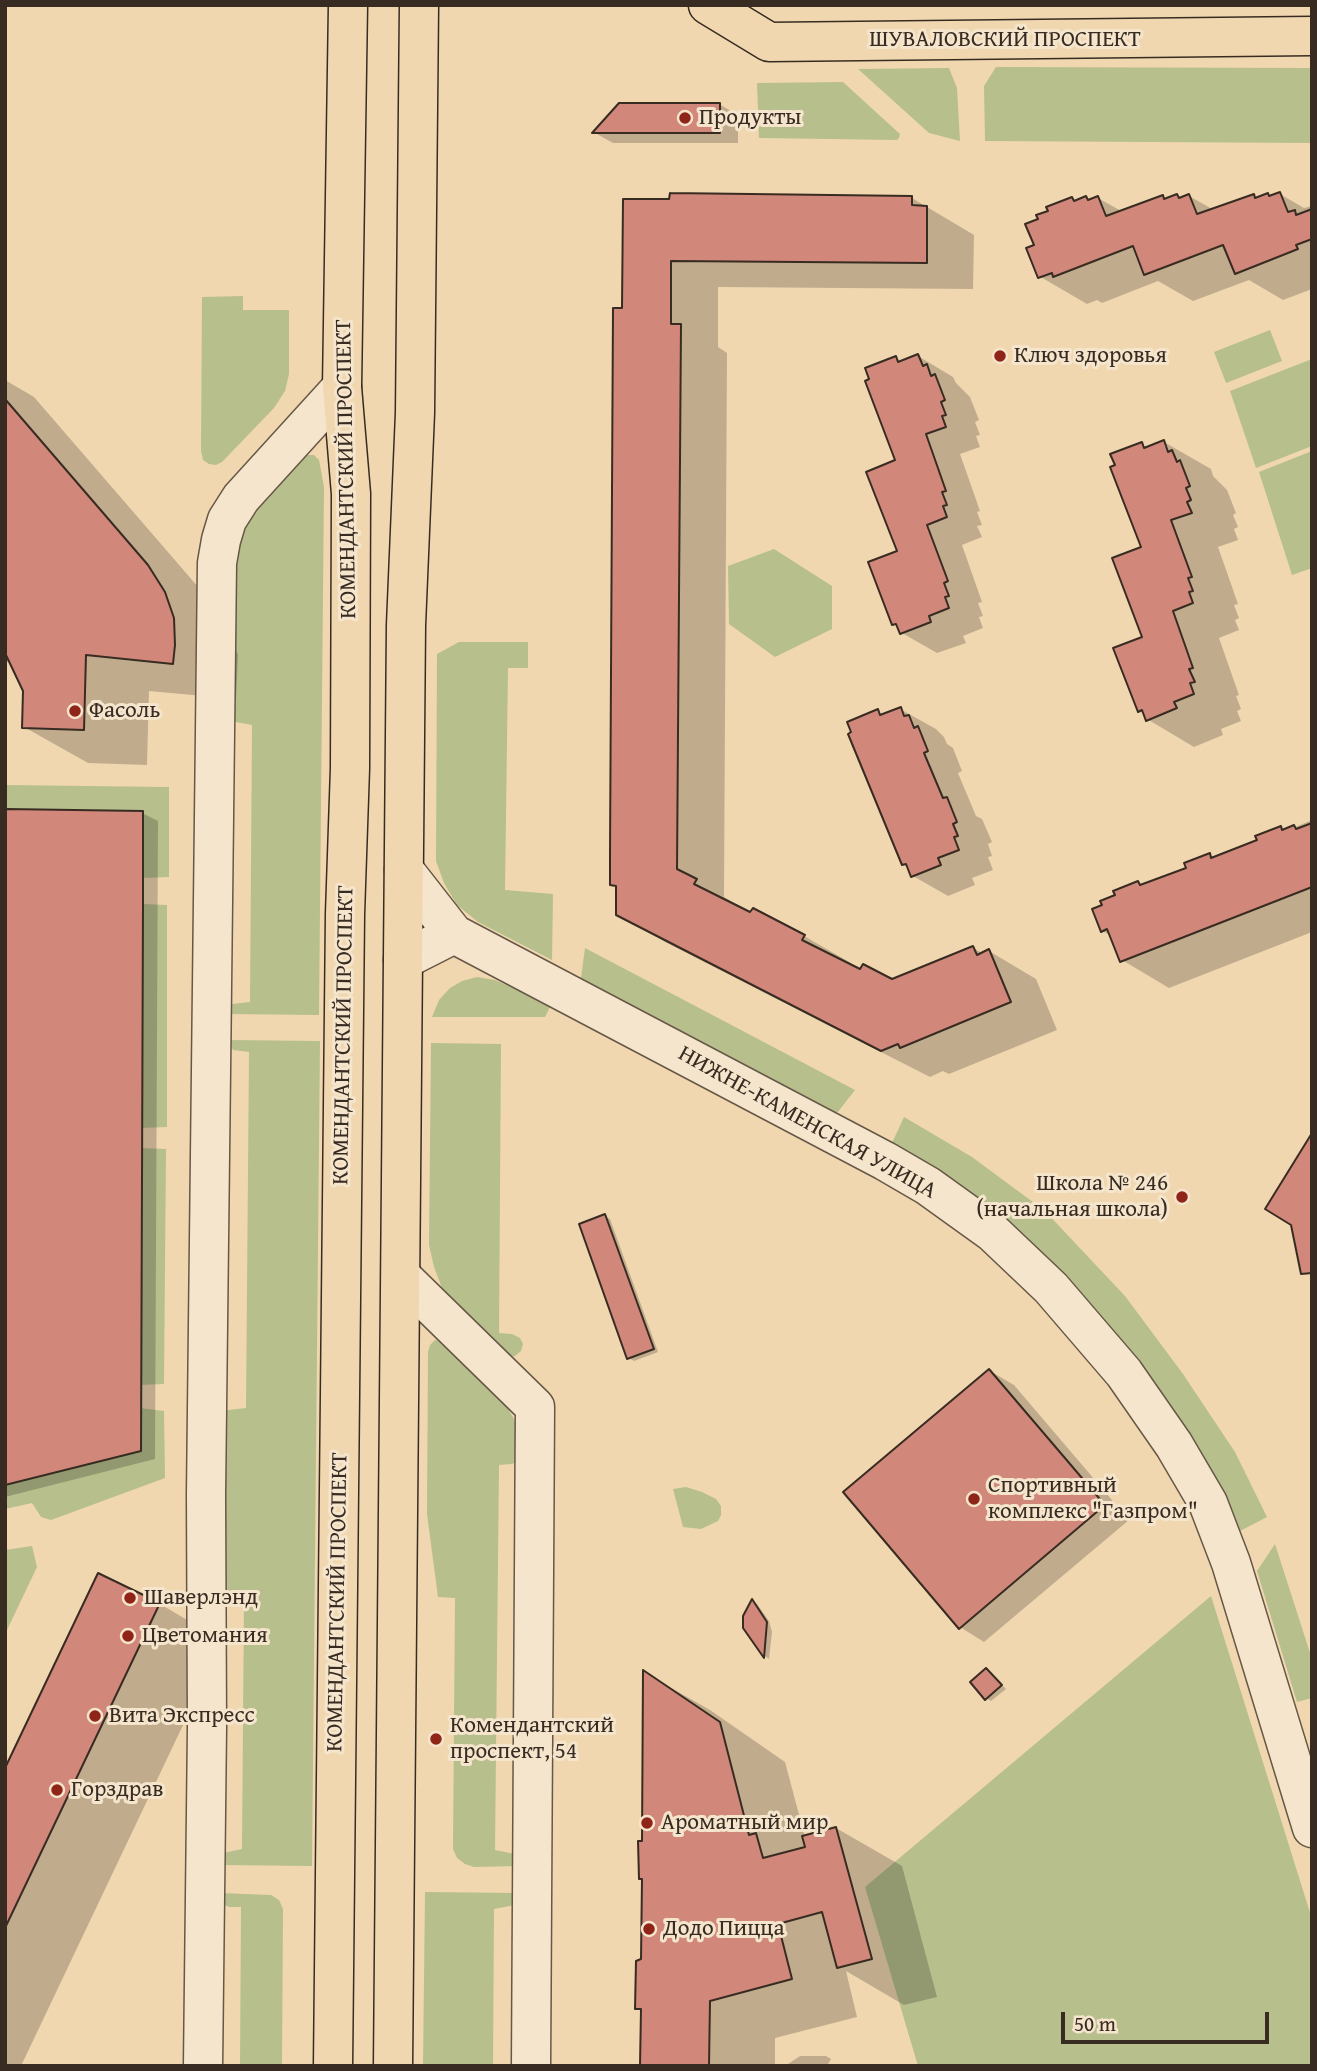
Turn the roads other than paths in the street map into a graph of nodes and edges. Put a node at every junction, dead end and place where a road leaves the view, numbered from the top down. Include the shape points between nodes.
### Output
1 (348, 5) edge
2 (418, 5) edge
3 (708, 5) edge
4 (1312, 36) edge
5 (342, 387) junction
6 (404, 870) junction
7 (454, 934) junction
8 (403, 960) junction
9 (401, 1276) junction
10 (1312, 1828) edge
11 (203, 2066) edge
12 (333, 2066) edge
13 (393, 2066) edge
14 (531, 2066) edge

1 - 5 main road, КОМЕНДАНТСКИЙ ПРОСПЕКТ
2 - 6 main road via 415,414 406,625
3 - 4 main road, ШУВАЛОВСКИЙ ПРОСПЕКТ via 769,42
5 - 11 street via 241,498 227,520 217,563
5 - 12 main road, КОМЕНДАНТСКИЙ ПРОСПЕКТ via 351,494 350,768
6 - 7 street, НИЖНЕ-КАМЕНСКАЯ УЛИЦА
6 - 8 main road
7 - 8 street
7 - 10 street, НИЖНЕ-КАМЕНСКАЯ УЛИЦА via 928,1186 992,1232 1051,1288 1124,1373 1208,1503 1231,1563
8 - 9 main road
9 - 13 main road
9 - 14 street via 535,1406

